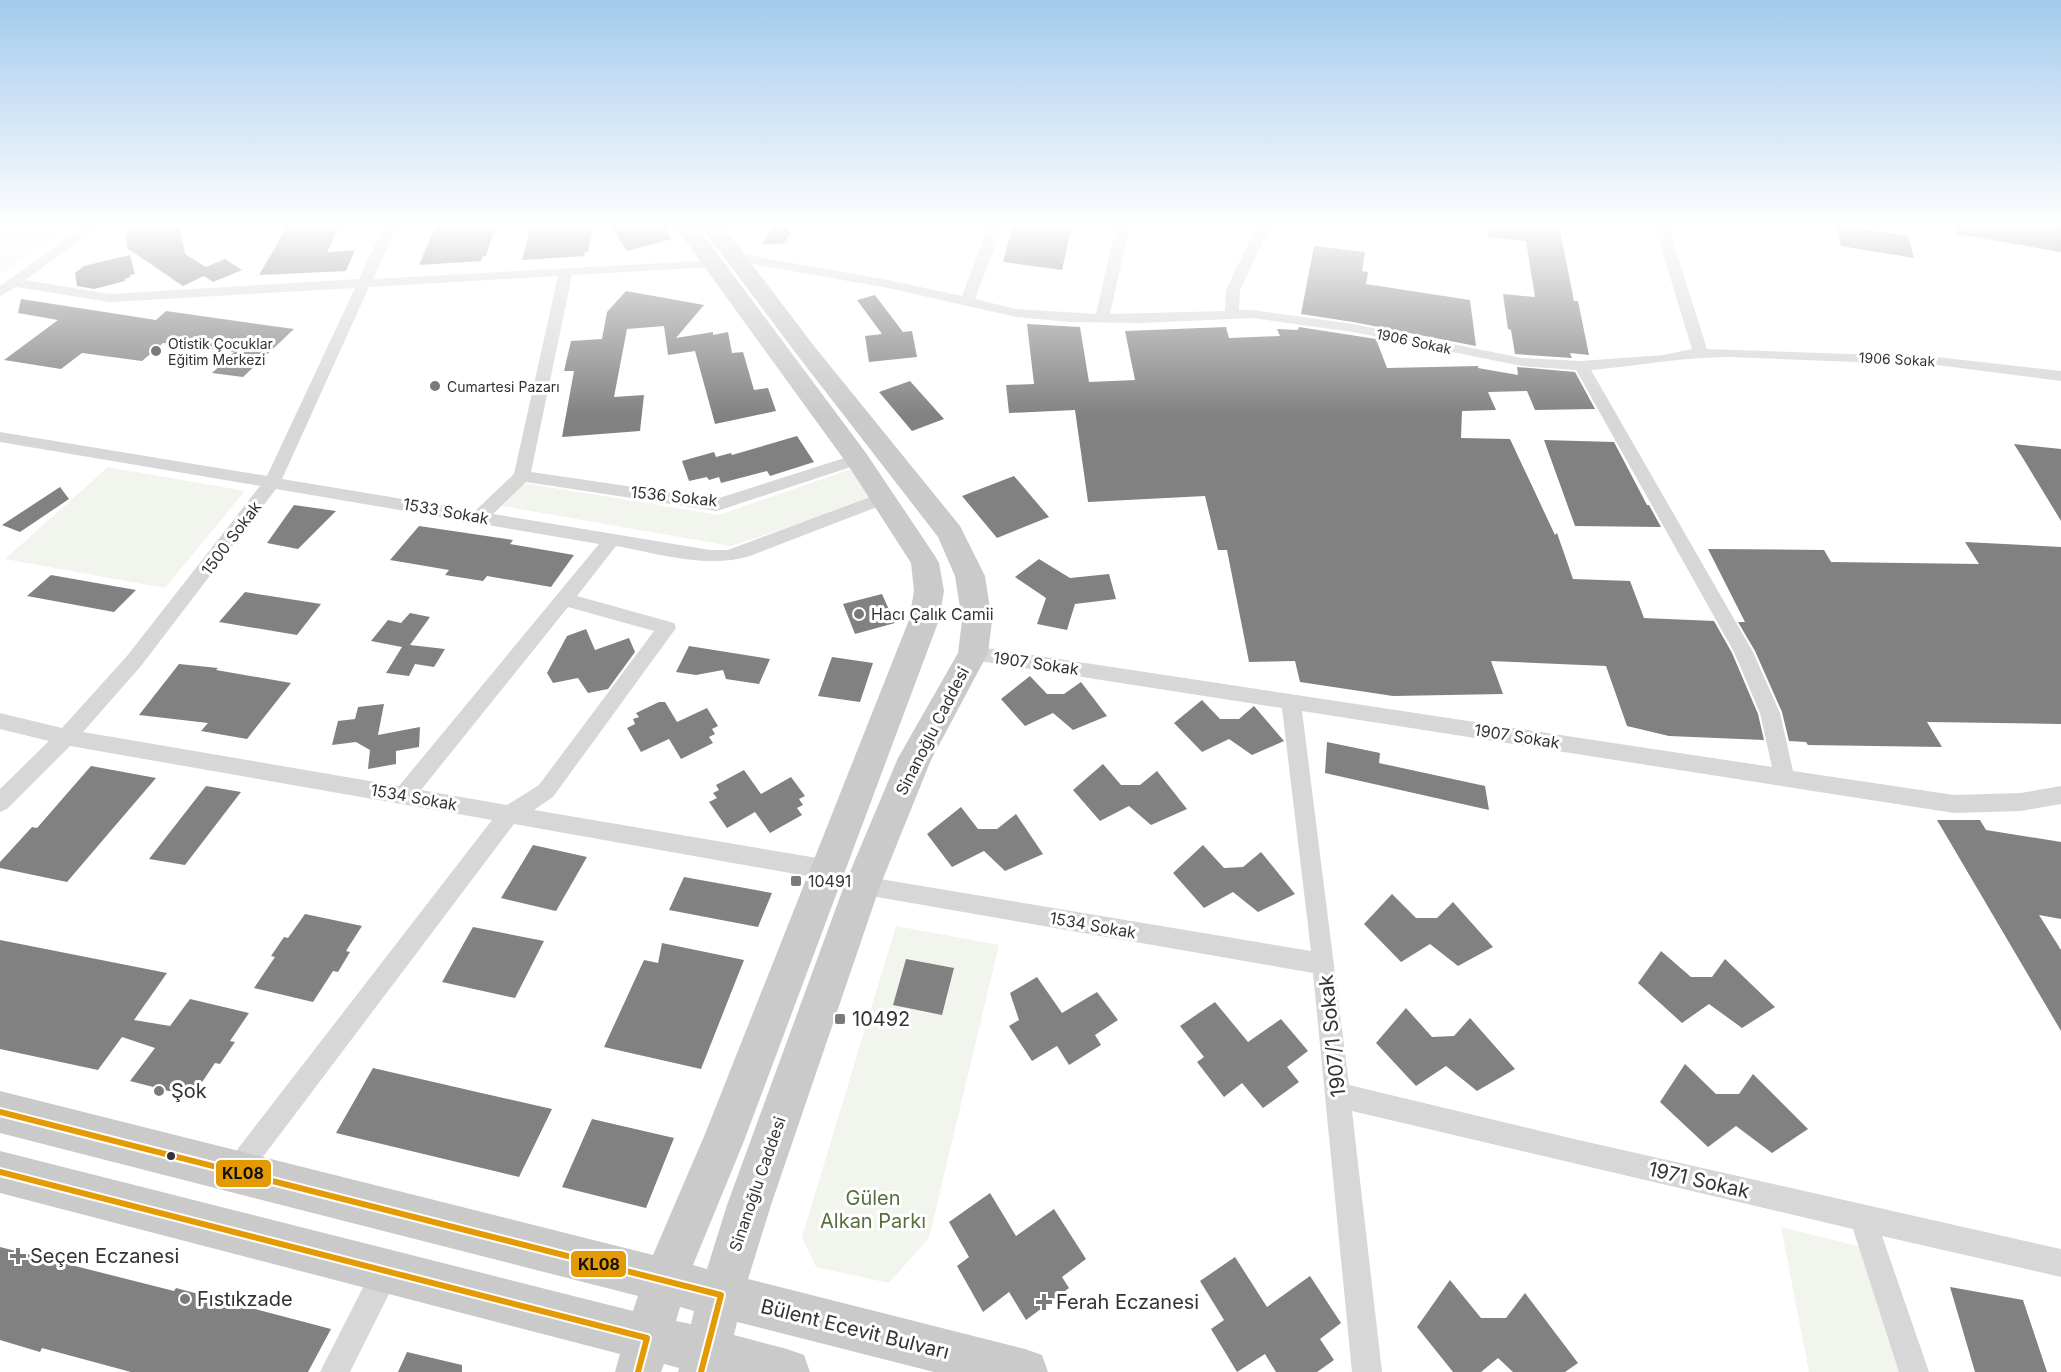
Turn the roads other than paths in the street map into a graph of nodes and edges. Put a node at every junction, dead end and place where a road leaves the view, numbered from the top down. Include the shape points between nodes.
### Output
1 (53, 289) edge
2 (262, 289) edge
3 (361, 289) edge
4 (562, 289) edge
5 (743, 289) edge
6 (748, 289) edge
7 (910, 289) edge
8 (972, 289) edge
9 (1109, 289) edge
10 (1233, 289) edge
11 (1681, 289) edge
12 (967, 302) junction
13 (1232, 315) junction
14 (1102, 318) junction
15 (1701, 353) junction
16 (1581, 366) junction
17 (2061, 376) edge
18 (0, 437) edge
19 (856, 459) junction
20 (522, 476) junction
21 (273, 481) junction
22 (884, 498) junction
23 (480, 516) junction
24 (612, 540) junction
25 (564, 599) junction
26 (973, 653) junction
27 (1292, 701) junction
28 (0, 721) edge
29 (66, 738) junction
30 (1784, 777) junction
31 (405, 795) junction
32 (2061, 795) edge
33 (0, 803) edge
34 (508, 815) junction
35 (829, 870) junction
36 (862, 886) junction
37 (1324, 964) junction
38 (1338, 1095) junction
39 (0, 1112) edge
40 (0, 1172) edge
41 (235, 1173) junction
42 (1862, 1216) junction
43 (2061, 1263) edge
44 (386, 1272) junction
45 (665, 1280) junction
46 (721, 1295) junction
47 (643, 1355) edge
48 (704, 1361) edge
49 (336, 1372) edge
50 (787, 1372) edge
51 (1025, 1372) edge
52 (1367, 1372) edge
53 (1914, 1372) edge

1 - 2 street, 1906 Sokak via 110,298
3 - 21 street, 1500 Sokak
4 - 20 street
5 - 19 main road, Si̇nanoğlu Caddesi
6 - 26 main road, Si̇nanoğlu Caddesi via 950,533 975,597
7 - 12 street, 1906 Sokak
8 - 12 street
9 - 14 street
10 - 13 street
11 - 15 street
12 - 14 street, 1906 Sokak via 1016,313
13 - 14 street, 1906 Sokak
13 - 16 street, 1906 Sokak via 1253,314 1342,327 1522,362
15 - 16 street, 1906 Sokak
15 - 17 street, 1906 Sokak via 1938,361
16 - 30 street via 1735,637 1774,722
18 - 21 street, 1533 Sokak
19 - 20 street, 1536 Sokak via 717,505
19 - 22 main road, Si̇nanoğlu Caddesi
20 - 23 street
21 - 23 street, 1533 Sokak
21 - 29 street, 1500 Sokak via 134,661
22 - 24 street, 1533 Sokak via 728,556
22 - 35 main road, Si̇nanoğlu Caddesi via 925,563 929,591 924,620
23 - 24 street, 1533 Sokak
24 - 25 street
25 - 31 street
25 - 34 street via 667,628 546,791
26 - 27 street, 1907 Sokak
26 - 36 main road, Si̇nanoğlu Caddesi via 915,759
27 - 30 street, 1907 Sokak
27 - 37 street, 1907/1 Sokak
28 - 29 street, 1534 Sokak
29 - 31 street, 1534 Sokak
29 - 33 street, 1500 Sokak
30 - 32 street, 1907 Sokak via 1954,804 2020,802
31 - 34 street, 1534 Sokak
34 - 35 street, 1534 Sokak
34 - 41 street
35 - 45 main road, Si̇nanoğlu Caddesi
36 - 37 street, 1534 Sokak
36 - 46 main road, Si̇nanoğlu Caddesi via 748,1205
37 - 38 street, 1907/1 Sokak
38 - 42 street, 1971 Sokak
38 - 52 street, 1907/1 Sokak
39 - 41 main road, Bülent Ecevit Bulvarı
40 - 44 main road
41 - 45 main road, Bülent Ecevit Bulvarı
42 - 43 street, 1971 Sokak
42 - 53 street
44 - 47 main road
44 - 49 street
45 - 46 main road, Bülent Ecevit Bulvarı
45 - 47 main road, Si̇nanoğlu Caddesi
46 - 48 main road, Si̇nanoğlu Caddesi
46 - 51 main road, Bülent Ecevit Bulvarı
47 - 48 main road
48 - 50 main road

